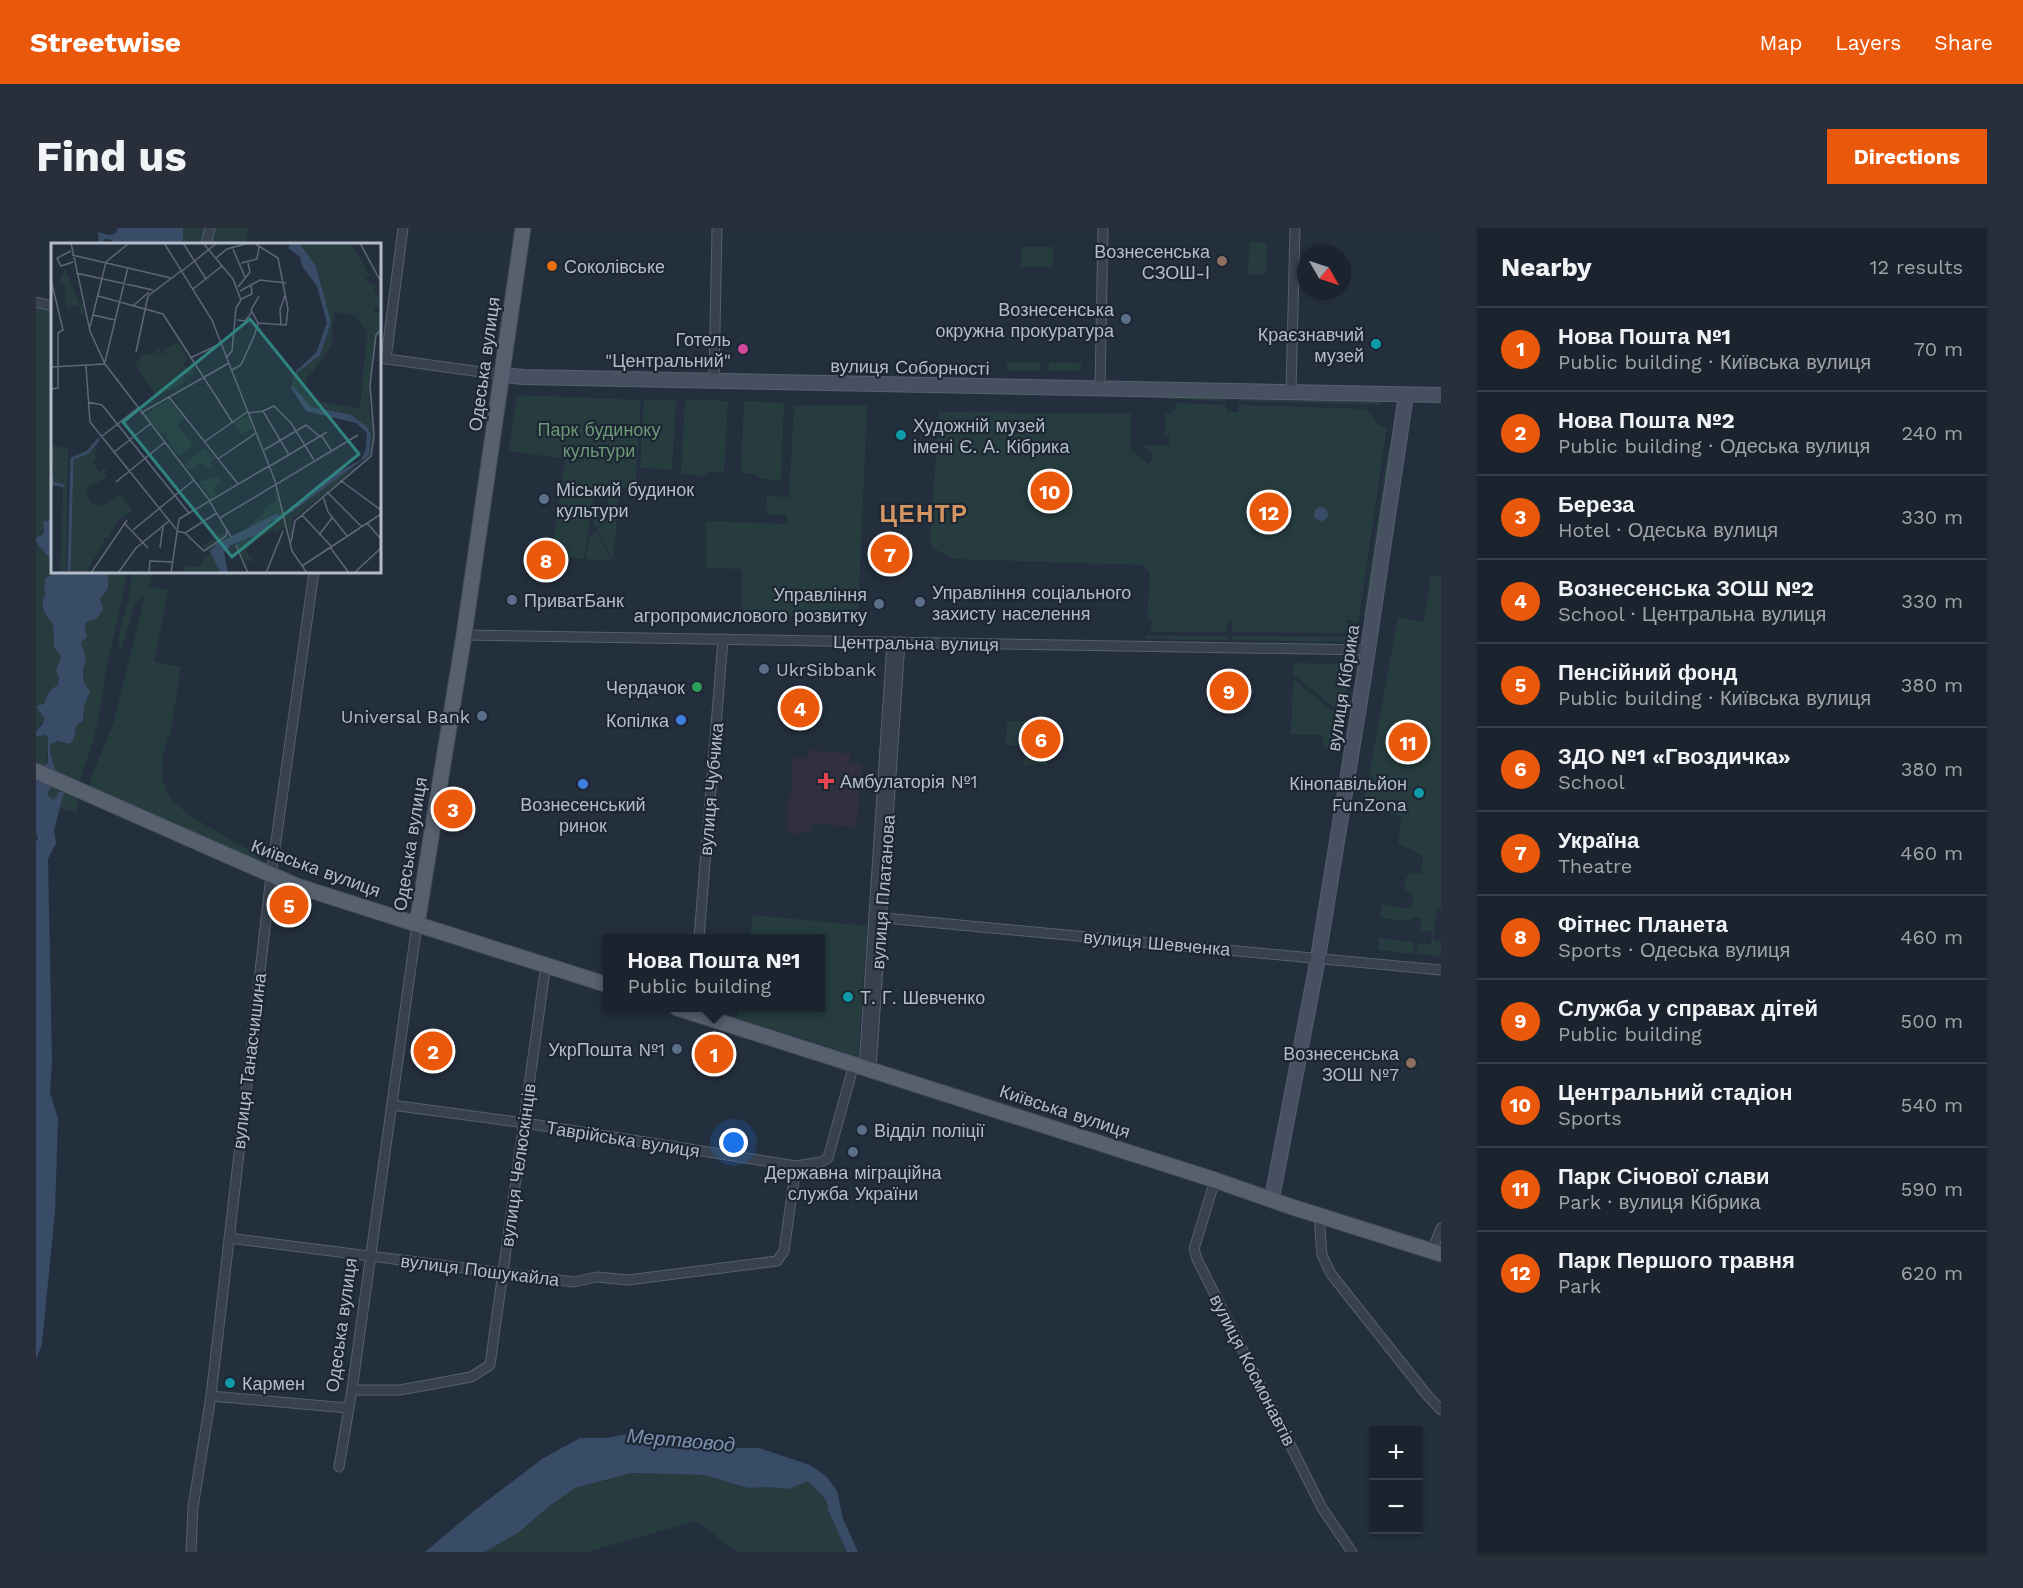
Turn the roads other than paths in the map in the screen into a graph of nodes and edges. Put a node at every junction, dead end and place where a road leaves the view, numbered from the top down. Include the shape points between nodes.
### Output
1 (210, 228) edge
2 (404, 228) edge
3 (523, 228) edge
4 (717, 228) edge
5 (1103, 228) edge
6 (1295, 228) edge
7 (206, 243) edge
8 (36, 302) edge
9 (51, 306) edge
10 (383, 358) edge
11 (502, 375) junction
12 (714, 382) junction
13 (1100, 389) junction
14 (1291, 392) junction
15 (1407, 395) junction
16 (1441, 395) edge
17 (314, 573) edge
18 (464, 635) junction
19 (723, 639) junction
20 (896, 642) junction
21 (1368, 650) junction
22 (36, 771) edge
23 (271, 876) junction
24 (878, 917) junction
25 (417, 924) junction
26 (699, 934) edge
27 (1318, 958) junction
28 (547, 965) junction
29 (1441, 970) edge
30 (603, 983) edge
31 (699, 1012) edge
32 (863, 1067) junction
33 (392, 1105) junction
34 (525, 1123) junction
35 (796, 1166) junction
36 (1215, 1180) junction
37 (1272, 1198) junction
38 (1319, 1215) junction
39 (1441, 1228) edge
40 (229, 1238) junction
41 (1437, 1253) edge
42 (370, 1256) junction
43 (502, 1272) junction
44 (352, 1390) junction
45 (211, 1396) junction
46 (348, 1408) junction
47 (1441, 1410) edge
48 (339, 1467) dead end
49 (191, 1552) edge
50 (1352, 1552) edge

1 - 7 street
2 - 10 street
3 - 11 main road, Одеська вулиця
4 - 12 street
5 - 13 street
6 - 14 street
8 - 9 street
10 - 11 street, вулиця Соборності
11 - 12 main road, вулиця Соборності
11 - 18 main road, Одеська вулиця
12 - 13 main road, вулиця Соборності
13 - 14 main road, вулиця Соборності
14 - 15 main road, вулиця Соборності
15 - 16 main road, вулиця Соборності
15 - 21 main road, вулиця Кібрика
17 - 23 street, вулиця Танасчишина
18 - 19 street, Центральна вулиця
18 - 25 main road, Одеська вулиця
19 - 20 street, Центральна вулиця
19 - 26 street, вулиця Чубчика
20 - 21 street, Центральна вулиця
20 - 24 street, вулиця Платанова
21 - 27 main road, вулиця Кібрика
22 - 23 main road, Київська вулиця
23 - 25 main road, Київська вулиця
23 - 40 street, вулиця Танасчишина
24 - 27 street, вулиця Шевченка
24 - 32 street, вулиця Платанова
25 - 28 main road, Київська вулиця
25 - 33 street, Одеська вулиця
27 - 29 street, вулиця Шевченка
27 - 37 main road, вулиця Кібрика
28 - 30 main road, Київська вулиця
28 - 34 street, вулиця Челюскінців
31 - 32 main road, Київська вулиця
32 - 35 street, Таврійська вулиця via 828,1158
32 - 36 main road, Київська вулиця
33 - 34 street, Таврійська вулиця
33 - 42 street, Одеська вулиця
34 - 35 street, Таврійська вулиця
34 - 43 street, вулиця Челюскінців
35 - 43 street, вулиця Пошукайла via 784,1251 777,1261 628,1280 597,1277 574,1282
36 - 37 main road, Київська вулиця
36 - 50 street, вулиця Космонавтів via 1194,1249 1197,1259 1322,1508
37 - 38 main road, Київська вулиця
38 - 41 main road, Київська вулиця
38 - 47 street via 1322,1255 1331,1274
39 - 41 street
40 - 42 street, вулиця Пошукайла
40 - 45 street, вулиця Танасчишина
42 - 43 street, вулиця Пошукайла
42 - 44 street, Одеська вулиця
43 - 44 street, вулиця Челюскінців via 490,1365 471,1377 400,1390
44 - 46 street, Одеська вулиця
45 - 46 street
45 - 49 street, вулиця Танасчишина via 193,1507
46 - 48 street, Одеська вулиця

